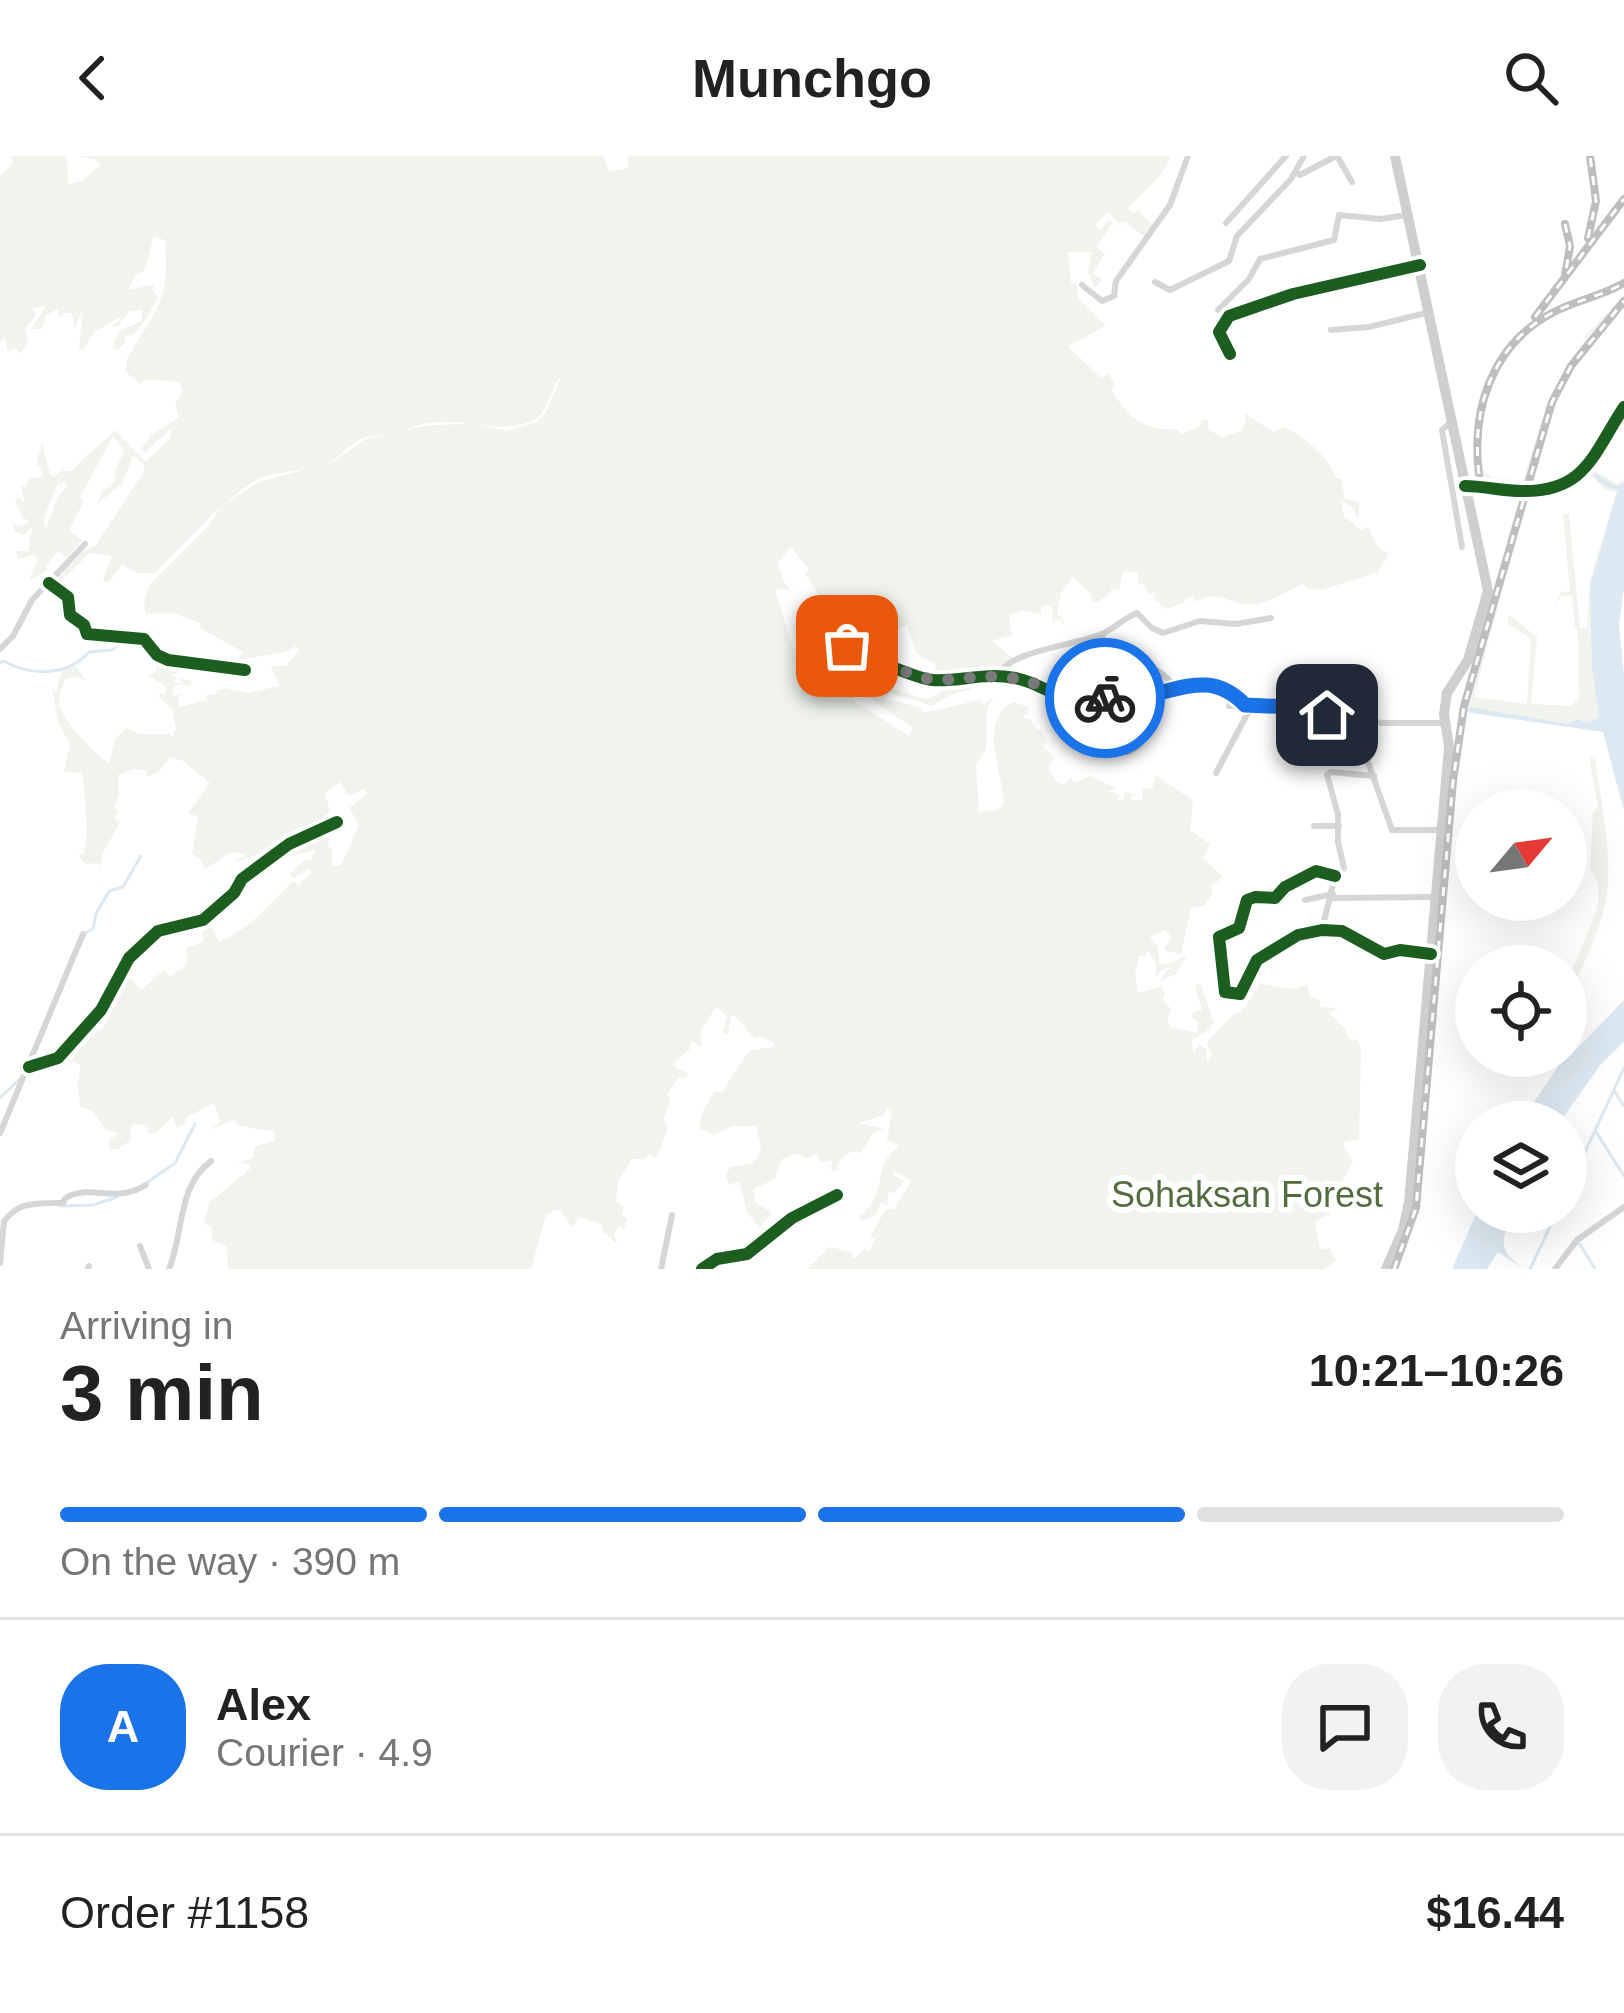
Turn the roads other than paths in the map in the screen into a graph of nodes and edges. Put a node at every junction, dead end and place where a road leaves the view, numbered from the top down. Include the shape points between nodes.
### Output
1 (1188, 156) edge
2 (1286, 156) edge
3 (1304, 156) edge
4 (1337, 156) edge
5 (1395, 156) edge
6 (1296, 172) junction
7 (1352, 182) dead end
8 (1410, 214) junction
9 (1226, 223) dead end
10 (1420, 265) junction
11 (1155, 282) dead end
12 (1082, 285) dead end
13 (1218, 310) dead end
14 (1429, 312) junction
15 (1331, 330) dead end
16 (1230, 355) dead end
17 (1624, 407) edge
18 (1450, 422) junction
19 (1465, 486) junction
20 (85, 544) dead end
21 (1462, 548) dead end
22 (52, 585) junction
23 (1271, 619) dead end
24 (1100, 635) junction
25 (847, 646) dead end
26 (0, 649) edge
27 (245, 670) dead end
28 (1330, 671) dead end
29 (998, 676) junction
30 (1174, 686) junction
31 (1154, 694) junction
32 (1249, 705) junction
33 (1229, 706) dead end
34 (1327, 715) junction
35 (1353, 720) junction
36 (1445, 723) junction
37 (1108, 752) dead end
38 (1216, 773) dead end
39 (1374, 776) junction
40 (338, 822) dead end
41 (1314, 826) dead end
42 (1339, 826) junction
43 (1442, 830) junction
44 (1335, 876) junction
45 (1333, 896) junction
46 (1436, 897) junction
47 (1305, 900) dead end
48 (1322, 930) junction
49 (83, 934) dead end
50 (1431, 955) junction
51 (29, 1067) junction
52 (0, 1133) edge
53 (211, 1161) dead end
54 (146, 1185) dead end
55 (837, 1196) dead end
56 (1624, 1208) edge
57 (672, 1215) dead end
58 (140, 1246) dead end
59 (0, 1264) edge
60 (149, 1269) edge
61 (169, 1269) edge
62 (661, 1269) edge
63 (702, 1269) edge
64 (1386, 1269) edge
65 (1555, 1269) edge

1 - 12 street via 1170,205 1115,281 1114,296 1102,301
2 - 9 street
3 - 6 street
4 - 6 street
4 - 7 street
5 - 8 main road
6 - 11 street via 1237,236 1229,261 1177,288
8 - 10 main road
8 - 13 street via 1339,214 1334,240 1260,259
10 - 14 main road
10 - 16 street via 1229,316 1219,332
14 - 15 street
14 - 18 main road
17 - 19 street via 1569,484 1525,491
18 - 19 main road
18 - 21 street via 1442,430
19 - 36 main road via 1488,600 1450,686
20 - 22 street
22 - 26 street
22 - 27 street via 68,596 70,615 86,634 143,639 175,662
23 - 24 street via 1200,622 1163,633 1137,613
24 - 29 street via 1007,663
24 - 30 street
25 - 29 street via 925,679
28 - 34 street
29 - 31 street via 1076,699
30 - 31 street
30 - 32 street via 1214,687
31 - 37 street via 1152,712 1136,722 1137,747
32 - 33 street
32 - 34 street
32 - 38 street
34 - 35 street
35 - 36 street
35 - 39 street
36 - 43 main road
39 - 42 street via 1328,772
39 - 43 street via 1392,830
40 - 51 street via 289,844 203,920 158,931 129,958 101,1010 58,1058
41 - 42 street
42 - 44 street via 1345,868
43 - 46 main road
44 - 45 street
44 - 48 street via 1316,871 1275,898 1246,900 1239,928 1219,937 1223,988 1240,994 1257,960 1292,937
45 - 46 street
45 - 47 street
45 - 48 street
46 - 50 main road
48 - 50 street via 1349,933 1384,954
49 - 51 street
50 - 64 main road via 1408,1210
51 - 52 street
53 - 61 street via 184,1197
54 - 59 street via 123,1195 75,1194 59,1204 20,1206 4,1221
55 - 63 street via 747,1254
56 - 65 street via 1577,1240
57 - 62 street
58 - 60 street

